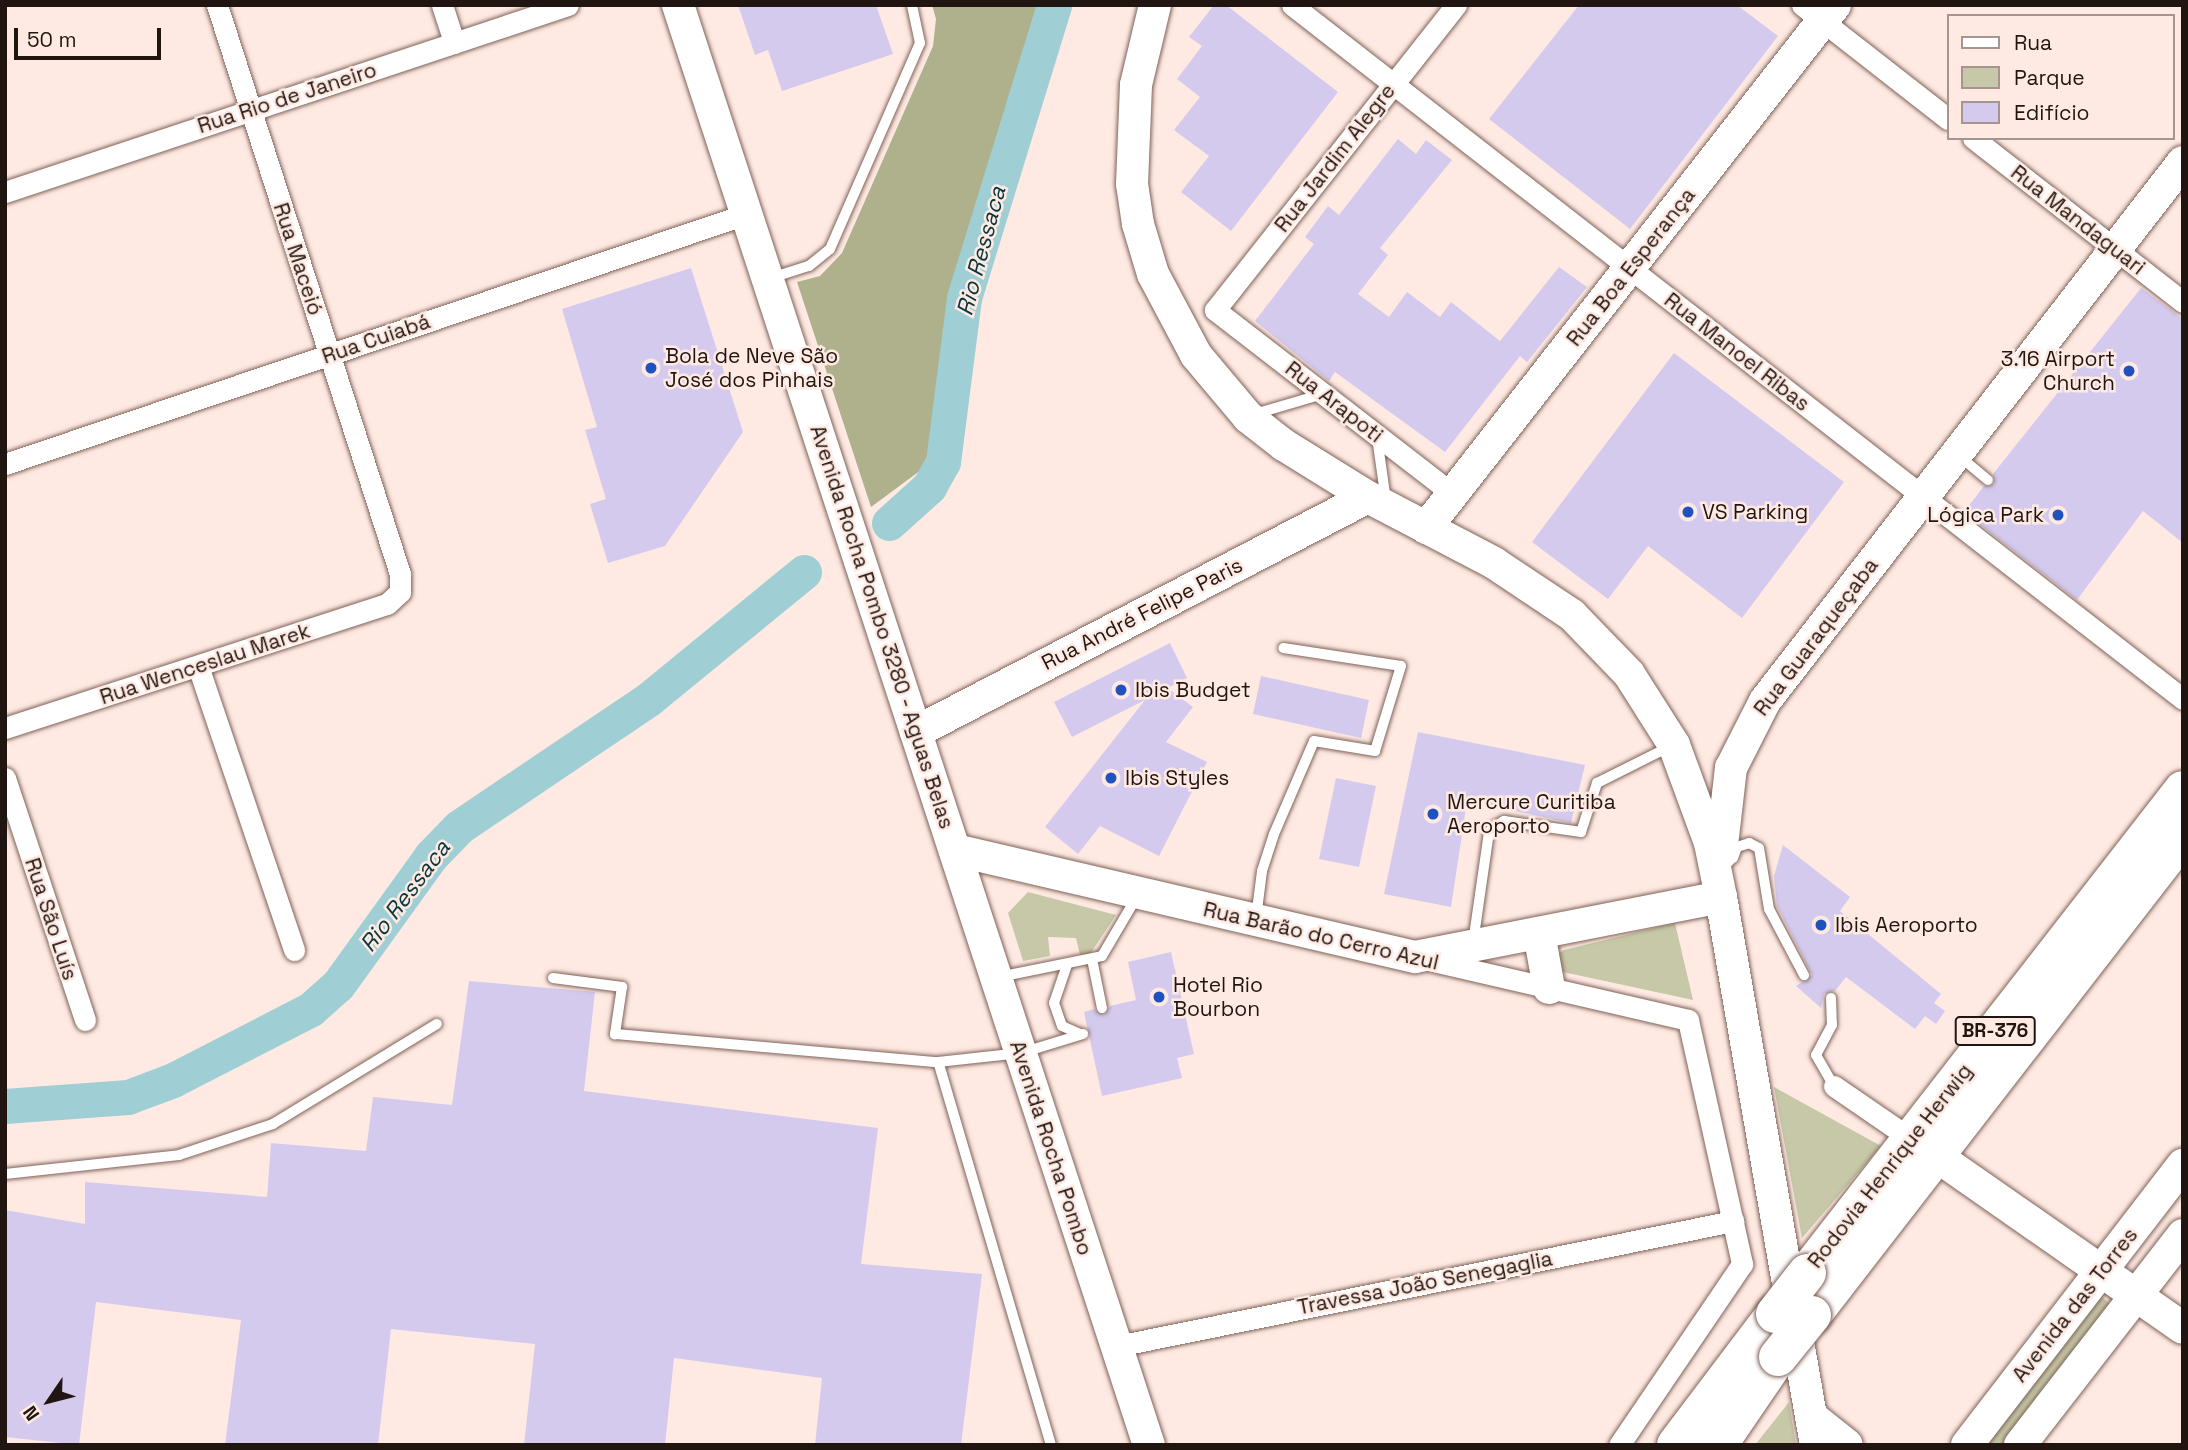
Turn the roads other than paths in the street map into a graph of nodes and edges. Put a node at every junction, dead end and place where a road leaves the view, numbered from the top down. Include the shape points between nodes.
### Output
1 (216, 5) edge
2 (442, 5) edge
3 (568, 5) edge
4 (678, 5) edge
5 (912, 5) edge
6 (1155, 5) edge
7 (1292, 5) edge
8 (1455, 5) edge
9 (1820, 11) edge
10 (454, 43) junction
11 (1393, 84) junction
12 (251, 110) junction
13 (1946, 117) edge
14 (1976, 140) edge
15 (2183, 162) edge
16 (5, 192) edge
17 (746, 214) junction
18 (2115, 249) junction
19 (1630, 268) junction
20 (768, 279) junction
21 (2183, 302) edge
22 (1216, 310) joint
23 (330, 355) junction
24 (1323, 394) junction
25 (1248, 417) junction
26 (1377, 435) junction
27 (1956, 453) junction
28 (5, 464) edge
29 (1988, 480) dead end
30 (1452, 494) junction
31 (1922, 496) junction
32 (1378, 502) junction
33 (1426, 528) junction
34 (400, 592) joint
35 (1283, 648) dead end
36 (198, 666) junction
37 (2183, 699) edge
38 (5, 729) edge
39 (916, 732) junction
40 (1674, 745) junction
41 (5, 778) edge
42 (2183, 790) edge
43 (2183, 836) edge
44 (954, 850) junction
45 (1139, 894) junction
46 (1721, 897) junction
47 (1255, 921) junction
48 (1539, 933) junction
49 (1473, 946) junction
50 (294, 950) dead end
51 (1415, 957) junction
52 (1092, 959) junction
53 (1067, 965) junction
54 (1804, 975) dead end
55 (996, 977) junction
56 (553, 978) dead end
57 (1549, 988) junction
58 (1830, 998) dead end
59 (1102, 1008) dead end
60 (85, 1020) dead end
61 (437, 1024) dead end
62 (1021, 1053) junction
63 (938, 1062) junction
64 (1834, 1086) joint
65 (1923, 1147) junction
66 (2183, 1166) edge
67 (5, 1174) edge
68 (1733, 1221) junction
69 (2183, 1235) edge
70 (2101, 1271) junction
71 (2136, 1295) junction
72 (1793, 1314) junction
73 (2183, 1328) edge
74 (1116, 1346) junction
75 (1815, 1432) edge
76 (2021, 1444) edge
77 (1051, 1445) edge
78 (1149, 1445) edge
79 (1619, 1445) edge
80 (1676, 1445) edge
81 (1718, 1445) edge
82 (1847, 1445) edge
83 (1967, 1445) edge

1 - 12 street, Rua Maceió
2 - 10 street
3 - 10 street, Rua Rio de Janeiro
4 - 17 main road, Avenida Rocha Pombo 3280 - Aguas Belas
5 - 20 lane via 920,43 830,249 809,266
6 - 25 main road via 1136,85 1131,135 1138,224 1153,274 1174,318 1196,355
7 - 11 street, Rua Manoel Ribas
8 - 11 street, Rua Jardim Alegre
9 - 13 street
9 - 19 main road, Rua Boa Esperança
10 - 12 street, Rua Rio de Janeiro
11 - 19 street, Rua Manoel Ribas
11 - 22 street, Rua Jardim Alegre
12 - 16 street, Rua Rio de Janeiro
12 - 23 street, Rua Maceió
14 - 18 street, Rua Mandaguari
15 - 18 main road, Rua Guaraqueçaba
17 - 20 main road, Avenida Rocha Pombo 3280 - Aguas Belas
17 - 23 street, Rua Cuiabá
18 - 21 street, Rua Mandaguari
18 - 27 main road, Rua Guaraqueçaba
19 - 30 main road, Rua Boa Esperança
19 - 31 street, Rua Manoel Ribas
20 - 39 main road, Avenida Rocha Pombo 3280 - Aguas Belas
22 - 24 street, Rua Arapoti
23 - 28 street, Rua Cuiabá
23 - 34 street, Rua Maceió via 401,574
24 - 25 lane
24 - 26 street, Rua Arapoti
25 - 32 main road via 1324,472
26 - 30 street, Rua Arapoti
26 - 32 lane
27 - 29 lane
27 - 31 main road, Rua Guaraqueçaba
30 - 33 main road, Rua Boa Esperança
31 - 37 street, Rua Manoel Ribas via 2032,574
31 - 46 main road, Rua Guaraqueçaba via 1790,667 1746,733 1731,768 1724,802
32 - 33 main road
32 - 39 main road, Rua André Felipe Paris
33 - 40 main road via 1512,574 1572,615 1629,674
34 - 36 street, Rua Wenceslau Marek via 387,604
35 - 47 lane via 1401,666 1375,751 1314,741 1262,870
36 - 38 street, Rua Wenceslau Marek
36 - 50 street
39 - 44 main road, Avenida Rocha Pombo 3280 - Aguas Belas
40 - 46 main road via 1710,843
40 - 49 lane via 1597,783 1580,832 1504,821 1494,827 1489,832
41 - 60 street, Rua São Luís
42 - 65 highway, Rodovia Henrique Herwig / BR-376
43 - 65 highway, Rodovia Henrique Herwig / BR-376
44 - 45 main road, Rua Barão do Cerro Azul
44 - 55 main road, Avenida Rocha Pombo
45 - 47 main road, Rua Barão do Cerro Azul
45 - 52 lane via 1102,957
46 - 48 main road
46 - 54 lane via 1737,847 1749,844 1759,848 1769,909
46 - 75 main road
47 - 51 main road, Rua Barão do Cerro Azul
48 - 49 main road
48 - 57 main road
49 - 51 main road
51 - 57 street, Rua Barão do Cerro Azul
52 - 53 lane
52 - 59 lane
53 - 55 lane
53 - 62 lane via 1054,1003 1062,1026 1085,1033
55 - 62 main road, Avenida Rocha Pombo
56 - 63 lane via 622,987 615,1034
57 - 68 street, Rua Barão do Cerro Azul via 1688,1020
58 - 64 lane via 1832,1025 1816,1055
61 - 67 lane via 273,1124 179,1155
62 - 63 lane
62 - 74 main road, Avenida Rocha Pombo
63 - 77 lane
64 - 65 street
65 - 70 main road
65 - 72 highway, Rodovia Henrique Herwig / BR-376
65 - 72 highway, Rodovia Henrique Herwig / BR-376, bridge via 1807,1273
66 - 70 main road, Avenida das Torres
68 - 74 street, Travessa João Senegaglia
68 - 79 street via 1742,1264
69 - 71 main road, Avenida das Torres
70 - 71 main road
70 - 83 main road, Avenida das Torres
71 - 73 main road
71 - 76 main road, Avenida das Torres
72 - 80 highway, Rodovia Henrique Herwig / BR-376
72 - 81 highway, Rodovia Henrique Herwig / BR-376, bridge via 1778,1357
74 - 78 main road, Avenida Rocha Pombo
75 - 82 main road

